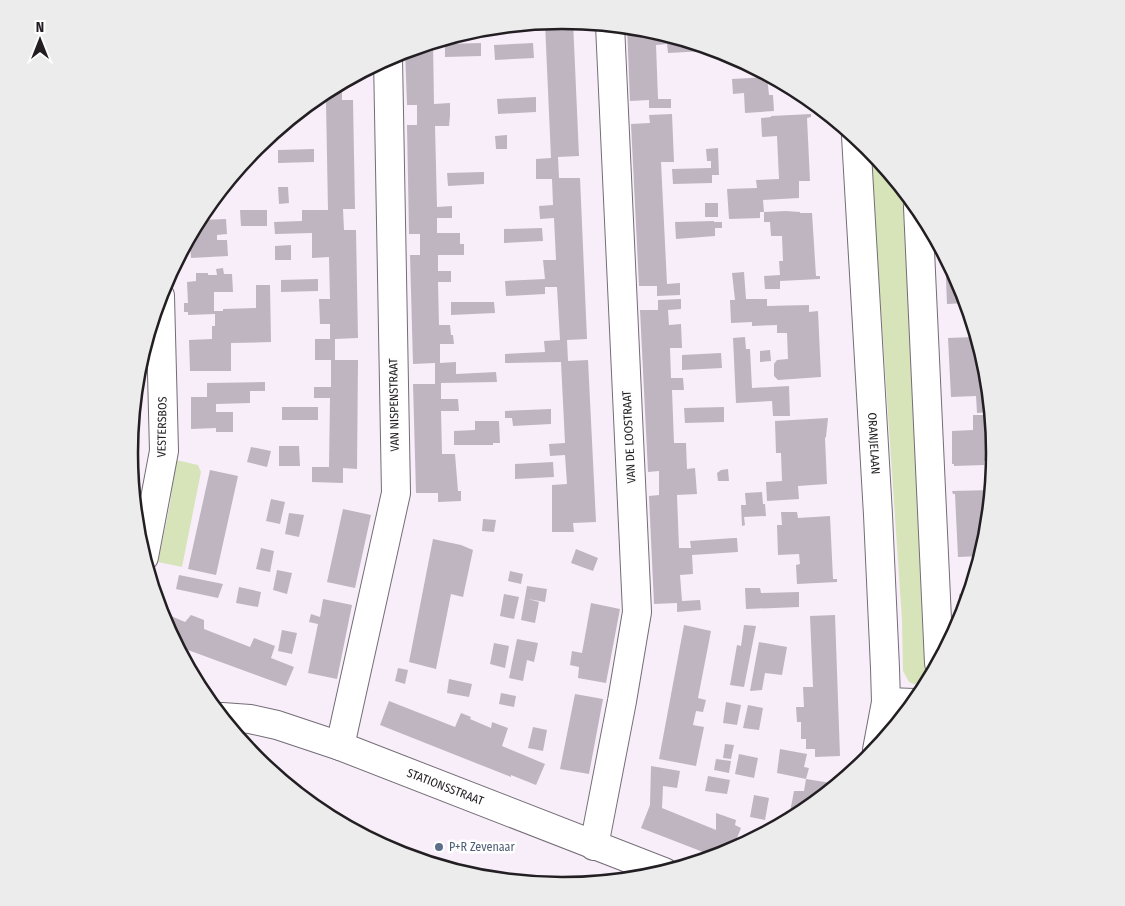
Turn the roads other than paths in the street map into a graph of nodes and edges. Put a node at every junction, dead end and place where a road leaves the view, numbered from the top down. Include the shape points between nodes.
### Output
1 (610, 31) edge
2 (388, 67) edge
3 (857, 148) edge
4 (919, 223) edge
5 (161, 318) edge
6 (147, 540) edge
7 (938, 650) edge
8 (886, 702) junction
9 (906, 702) edge
10 (231, 718) edge
11 (879, 735) edge
12 (340, 746) junction
13 (594, 846) junction
14 (652, 867) edge

1 - 13 street, VAN DE LOOSTRAAT via 637,612
2 - 12 street, VAN NISPENSTRAAT via 396,494
3 - 8 street, ORANJELAAN
4 - 7 street
5 - 6 street, VESTERSBOS via 164,451
8 - 9 street
8 - 11 street, ORANJELAAN
10 - 12 street, STATIONSSTRAAT via 277,725
12 - 13 street, STATIONSSTRAAT
13 - 14 street, STATIONSSTRAAT

